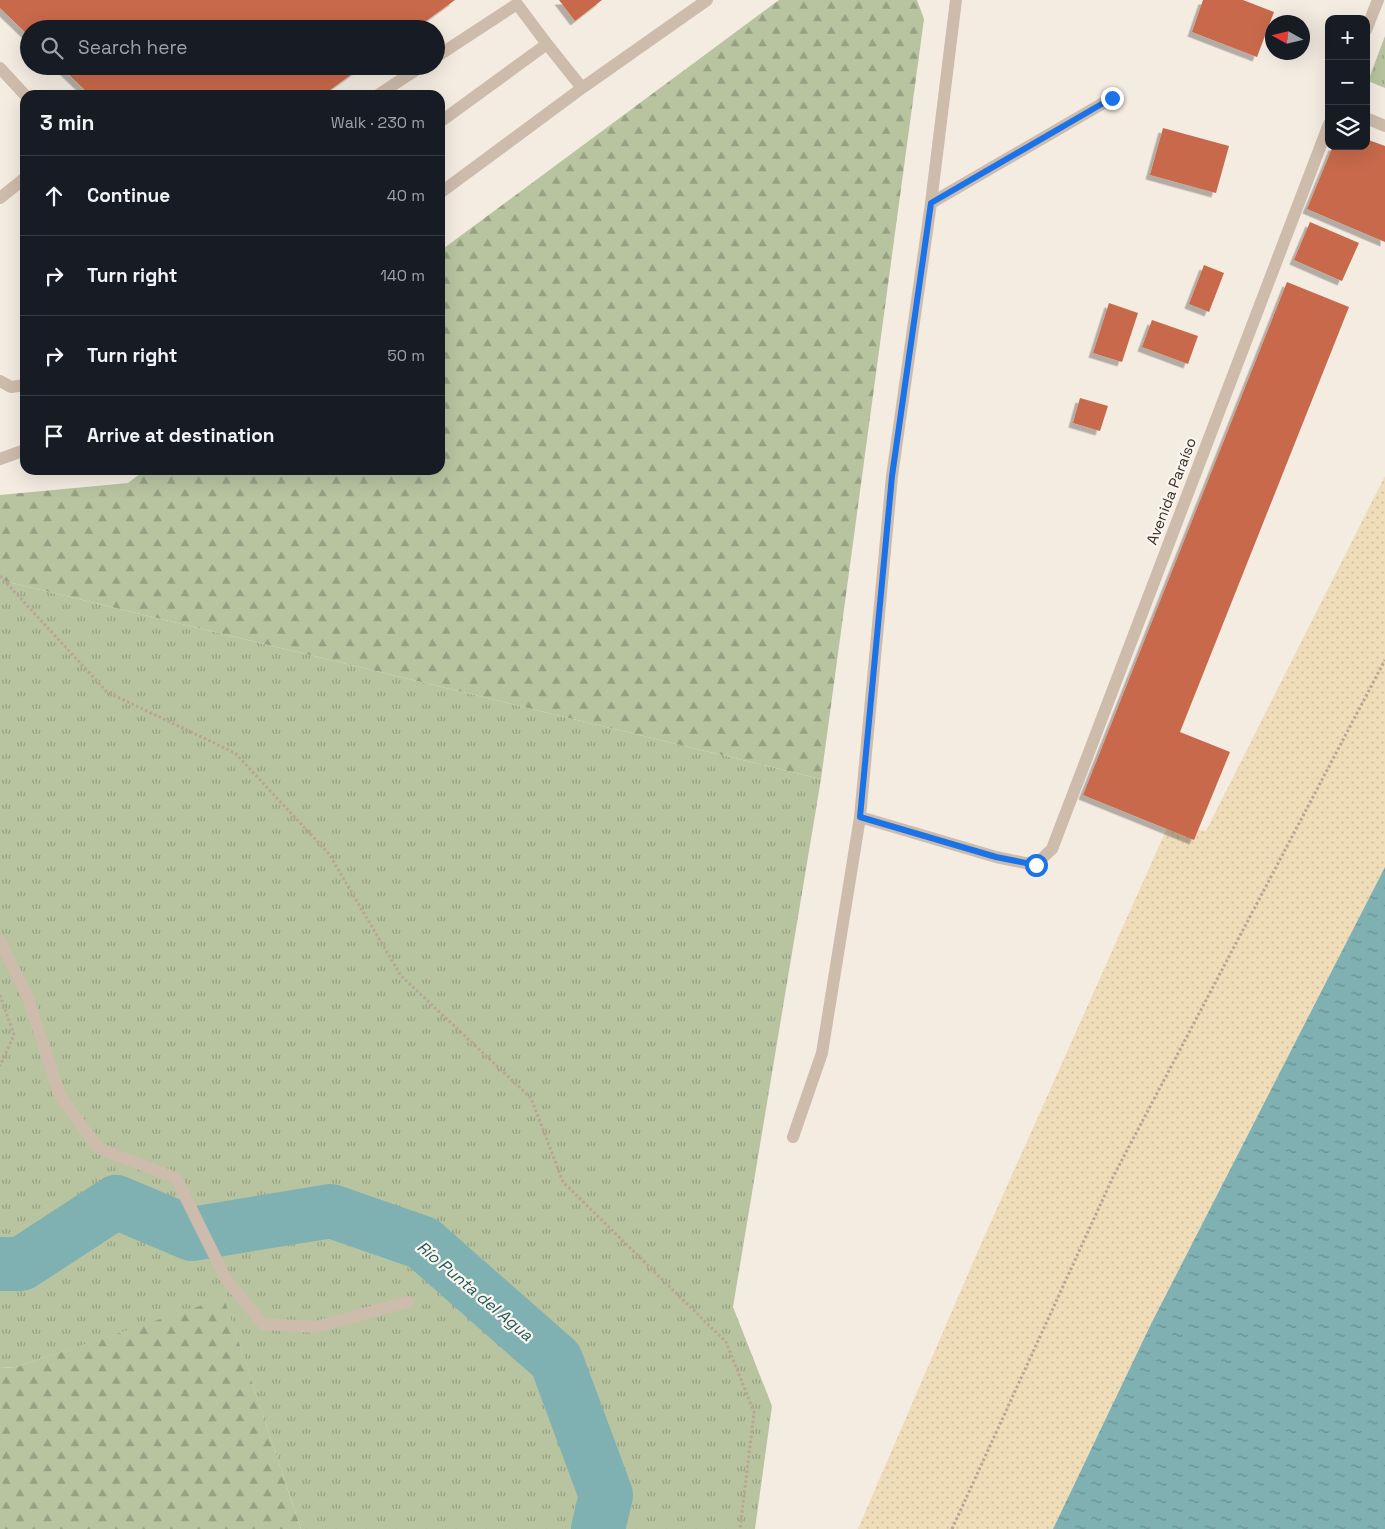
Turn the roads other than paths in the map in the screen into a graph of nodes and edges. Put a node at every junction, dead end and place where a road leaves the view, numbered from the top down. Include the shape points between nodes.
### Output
1 (707, 0) edge
2 (956, 0) edge
3 (1378, 0) edge
4 (1370, 20) edge
5 (547, 44) junction
6 (445, 51) edge
7 (0, 68) edge
8 (408, 75) edge
9 (582, 88) junction
10 (20, 90) edge
11 (386, 90) edge
12 (1112, 98) dead end
13 (445, 118) edge
14 (1370, 120) edge
15 (1385, 126) edge
16 (1325, 134) edge
17 (20, 182) edge
18 (445, 189) edge
19 (0, 198) edge
20 (931, 203) junction
21 (0, 381) edge
22 (20, 385) edge
23 (20, 452) edge
24 (0, 459) edge
25 (860, 817) junction
26 (0, 940) edge
27 (793, 1137) dead end
28 (408, 1302) dead end

1 - 9 street
2 - 20 street
3 - 4 street
5 - 6 street via 517,4
5 - 9 street
5 - 13 street
7 - 10 street
8 - 11 street
9 - 18 street
12 - 20 street
14 - 15 street
16 - 25 street, Avenida Paraíso via 1052,849 1036,865 996,857
17 - 19 street
20 - 25 street via 892,476
21 - 22 street via 11,387
23 - 24 street
25 - 27 street via 822,1053
26 - 28 street via 28,998 60,1096 98,1148 176,1178 226,1279 264,1324 316,1327

